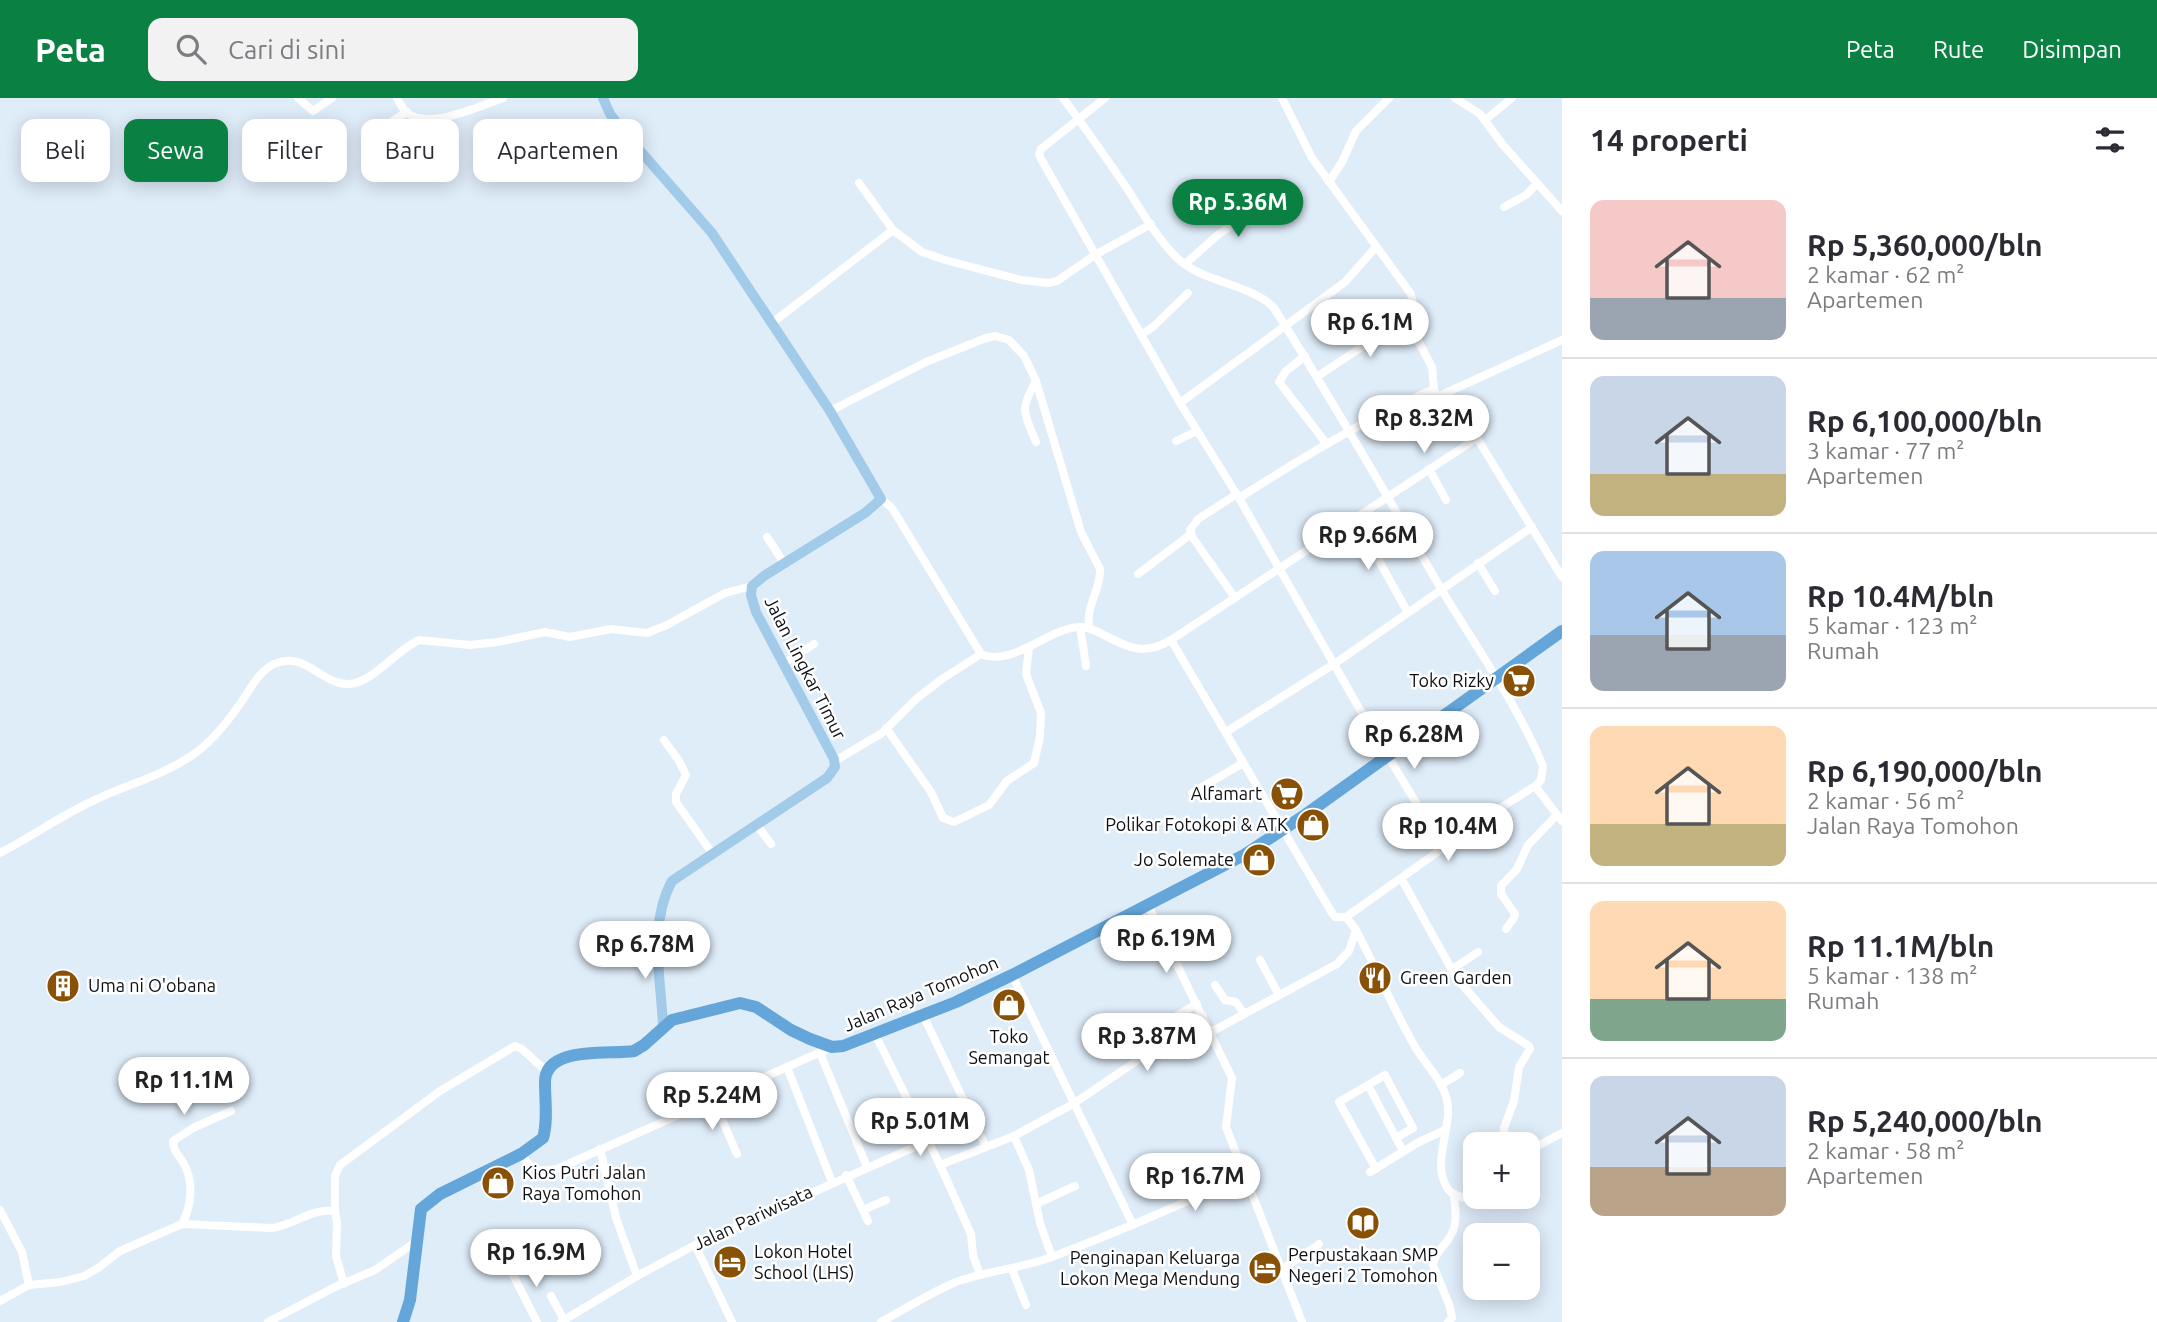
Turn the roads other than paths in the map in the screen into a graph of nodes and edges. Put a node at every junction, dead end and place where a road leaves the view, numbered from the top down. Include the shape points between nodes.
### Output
1 (298, 98) edge
2 (332, 98) edge
3 (397, 98) edge
4 (503, 98) edge
5 (602, 98) edge
6 (1063, 98) edge
7 (1105, 98) edge
8 (1282, 98) edge
9 (1389, 98) edge
10 (1455, 98) edge
11 (1511, 98) edge
12 (407, 112) junction
13 (396, 119) edge
14 (1079, 119) junction
15 (1485, 120) junction
16 (1329, 182) junction
17 (859, 183) dead end
18 (1537, 184) junction
19 (1276, 196) dead end
20 (1504, 207) dead end
21 (1562, 211) edge
22 (1151, 224) junction
23 (892, 230) junction
24 (1376, 247) junction
25 (1095, 255) junction
26 (1185, 264) junction
27 (1188, 293) dead end
28 (1408, 319) junction
29 (772, 323) junction
30 (1285, 325) junction
31 (1141, 335) junction
32 (1562, 340) edge
33 (1305, 356) junction
34 (1318, 376) junction
35 (1036, 381) junction
36 (1435, 393) junction
37 (1180, 403) junction
38 (830, 411) junction
39 (1350, 430) junction
40 (1197, 431) junction
41 (1477, 438) junction
42 (1037, 442) dead end
43 (1176, 442) dead end
44 (1326, 443) junction
45 (1429, 469) junction
46 (1238, 496) junction
47 (1388, 496) junction
48 (881, 499) junction
49 (1446, 500) dead end
50 (1354, 518) junction
51 (1532, 527) junction
52 (1191, 534) junction
53 (767, 537) dead end
54 (784, 563) junction
55 (1478, 563) junction
56 (1279, 569) junction
57 (1138, 574) dead end
58 (1562, 577) edge
59 (752, 586) junction
60 (1441, 588) junction
61 (1495, 591) dead end
62 (1235, 598) junction
63 (1407, 611) junction
64 (1085, 627) junction
65 (1562, 631) edge
66 (1171, 640) junction
67 (814, 644) dead end
68 (1029, 647) junction
69 (981, 654) junction
70 (783, 664) junction
71 (1334, 664) junction
72 (1086, 666) dead end
73 (1497, 679) junction
74 (886, 728) junction
75 (1226, 732) junction
76 (664, 740) dead end
77 (1387, 755) junction
78 (835, 761) junction
79 (1243, 762) junction
80 (1535, 786) junction
81 (1192, 793) dead end
82 (1560, 818) edge
83 (756, 824) junction
84 (1282, 831) junction
85 (771, 844) dead end
86 (1444, 849) junction
87 (0, 853) edge
88 (712, 853) junction
89 (1401, 878) junction
90 (1148, 905) junction
91 (1346, 917) junction
92 (1506, 929) dead end
93 (1356, 930) junction
94 (1478, 952) dead end
95 (1260, 960) dead end
96 (1451, 970) junction
97 (1012, 975) junction
98 (1215, 985) dead end
99 (1279, 995) junction
100 (1197, 1004) junction
101 (1244, 1014) junction
102 (923, 1015) junction
103 (1203, 1016) junction
104 (663, 1026) junction
105 (1211, 1031) junction
106 (875, 1034) junction
107 (1141, 1036) dead end
108 (832, 1047) junction
109 (820, 1053) junction
110 (787, 1066) junction
111 (547, 1072) junction
112 (1460, 1073) dead end
113 (1441, 1085) junction
114 (1367, 1086) junction
115 (713, 1099) junction
116 (1073, 1104) junction
117 (231, 1111) dead end
118 (1445, 1130) junction
119 (1504, 1132) edge
120 (1562, 1133) edge
121 (1014, 1136) junction
122 (1396, 1138) junction
123 (928, 1140) junction
124 (1540, 1145) edge
125 (986, 1147) junction
126 (600, 1149) junction
127 (1403, 1151) junction
128 (521, 1154) junction
129 (737, 1154) dead end
130 (940, 1165) junction
131 (867, 1167) junction
132 (846, 1175) junction
133 (1245, 1175) junction
134 (832, 1182) junction
135 (1074, 1186) dead end
136 (1454, 1195) junction
137 (1463, 1197) edge
138 (886, 1200) dead end
139 (1036, 1204) junction
140 (0, 1210) edge
141 (863, 1210) junction
142 (335, 1211) junction
143 (868, 1221) dead end
144 (182, 1224) junction
145 (1133, 1225) junction
146 (417, 1241) junction
147 (1319, 1244) dead end
148 (695, 1245) junction
149 (1052, 1257) junction
150 (510, 1269) dead end
151 (1013, 1269) junction
152 (1283, 1269) junction
153 (980, 1275) junction
154 (637, 1276) junction
155 (344, 1284) junction
156 (29, 1285) junction
157 (551, 1296) dead end
158 (0, 1301) edge
159 (1026, 1305) dead end
160 (286, 1319) edge
161 (563, 1321) edge
162 (268, 1322) edge
163 (403, 1322) edge
164 (537, 1322) edge
165 (732, 1322) edge
166 (881, 1322) edge
167 (1302, 1322) edge
168 (1448, 1322) edge

1 - 2 street via 315,111
3 - 12 street
4 - 12 street via 444,118 421,118
5 - 29 main road via 622,130 699,216
6 - 14 street
7 - 14 street
8 - 16 street
9 - 16 street via 1356,131
10 - 15 street
11 - 15 street
12 - 13 street
14 - 22 street
14 - 25 street via 1039,154
15 - 18 street
16 - 24 street
17 - 23 street
18 - 20 street
18 - 21 street
19 - 26 street via 1219,234
22 - 25 street
22 - 26 street
23 - 25 street via 922,252 1034,283 1057,281
23 - 29 street
24 - 28 street via 1413,298
24 - 30 street via 1345,282
25 - 31 street
26 - 30 street via 1215,281 1265,299
27 - 31 street
28 - 34 street
28 - 36 street via 1432,367
29 - 38 main road
30 - 33 street
30 - 37 street
31 - 37 street
32 - 36 street
33 - 34 street
33 - 44 street via 1279,382
34 - 39 street
35 - 38 street via 1024,356 996,336 926,362
35 - 42 street via 1024,412
35 - 64 street via 1081,532 1100,569
36 - 39 street
36 - 41 street
37 - 40 street
38 - 48 main road
39 - 44 street
39 - 47 street
40 - 43 street
40 - 46 street
41 - 45 street
41 - 51 street
44 - 46 street
45 - 47 street
45 - 49 street
46 - 52 street via 1198,519
46 - 56 street
47 - 50 street
47 - 60 street
48 - 54 main road, Jalan Lingkar Timur
48 - 69 street via 891,508
50 - 56 street
50 - 63 street
51 - 55 street
51 - 58 street
52 - 57 street
52 - 62 street
53 - 54 street
54 - 59 main road, Jalan Lingkar Timur
55 - 60 street
55 - 61 street
56 - 62 street
56 - 71 street
59 - 70 main road, Jalan Lingkar Timur via 756,612
59 - 87 street via 725,593 647,633 611,629 570,637 545,632 470,645 419,640 355,683 339,683 301,662 279,662 263,671 236,710 194,754 98,798
60 - 63 street
60 - 73 street
62 - 66 street
63 - 71 street
64 - 66 street via 1146,651
64 - 68 street via 1066,629
64 - 72 street
65 - 73 highway, Jalan Raya Tomohon
66 - 75 street
67 - 70 street
68 - 69 street via 1008,655
68 - 74 street via 1026,674 1041,713 1038,754 983,810 954,822 943,818 931,792
69 - 74 street via 942,678
70 - 78 main road, Jalan Lingkar Timur
71 - 75 street
71 - 77 street
73 - 77 highway, Jalan Raya Tomohon
73 - 80 street via 1543,766
74 - 78 street
75 - 79 street
76 - 88 street via 686,775 676,802
77 - 84 highway, Jalan Raya Tomohon
77 - 86 street
78 - 83 main road, Jalan Lingkar Timur via 827,778
79 - 81 street
79 - 84 street
80 - 82 street
80 - 86 street
82 - 92 street via 1528,845 1517,869 1501,886 1500,894 1514,914
83 - 85 street
83 - 88 main road, Jalan Lingkar Timur
84 - 90 highway, Jalan Raya Tomohon
84 - 91 street via 1332,914
86 - 89 street
88 - 104 main road, Jalan Lingkar Timur via 672,881 660,909
89 - 91 street
89 - 96 street
90 - 97 highway, Jalan Raya Tomohon
90 - 100 street
91 - 93 street
93 - 99 street via 1343,959
93 - 113 street via 1409,1036
94 - 96 street
95 - 99 street
96 - 119 street via 1499,1027 1530,1046 1519,1068
97 - 102 highway, Jalan Raya Tomohon
97 - 116 street
98 - 101 street via 1225,1000 1236,1002
99 - 101 street
100 - 103 street
100 - 107 street
101 - 105 street
102 - 106 highway, Jalan Raya Tomohon
102 - 125 street
103 - 105 street
103 - 116 street
104 - 108 highway, Jalan Raya Tomohon via 681,1016 740,1003
104 - 111 highway, Jalan Raya Tomohon via 634,1051 566,1057
105 - 133 street via 1233,1080 1226,1127
106 - 108 highway, Jalan Raya Tomohon
106 - 123 street
108 - 109 street
109 - 110 street
109 - 131 street
110 - 115 street
110 - 134 street
111 - 128 highway via 543,1138
111 - 142 street via 515,1046 449,1085 340,1165 335,1176
112 - 113 street
113 - 118 street via 1447,1104
114 - 122 street
114 - 122 street via 1385,1075 1413,1128
114 - 127 street via 1339,1102 1373,1171
115 - 126 street
115 - 129 street
116 - 121 street
116 - 145 street
117 - 144 street via 173,1142 191,1190
118 - 127 street
118 - 136 street via 1442,1164 1447,1189
120 - 124 street
121 - 125 street
121 - 139 street via 1029,1170
122 - 127 street
123 - 130 street
123 - 131 street, Jalan Pariwisata
125 - 130 street
126 - 128 street via 548,1172 529,1166
126 - 154 street via 616,1218
128 - 146 highway via 428,1202 421,1209
130 - 153 street via 971,1234
131 - 132 street, Jalan Pariwisata
132 - 134 street, Jalan Pariwisata
132 - 141 street
133 - 145 street
133 - 152 street
134 - 148 street, Jalan Pariwisata
135 - 139 street
136 - 137 street
136 - 168 street via 1454,1228 1433,1265 1450,1307
138 - 141 street
139 - 149 street
140 - 156 street via 22,1252
141 - 143 street
142 - 144 street via 319,1210 272,1228
142 - 155 street via 336,1256
144 - 156 street via 120,1251 84,1276
145 - 149 street
146 - 155 street via 375,1270
146 - 163 highway
147 - 152 street
148 - 154 street, Jalan Pariwisata
148 - 165 street
149 - 151 street
150 - 164 street
151 - 153 street
151 - 159 street
152 - 167 street
153 - 166 street
154 - 161 street, Jalan Pariwisata
155 - 160 street
156 - 158 street
157 - 161 street
160 - 162 street

